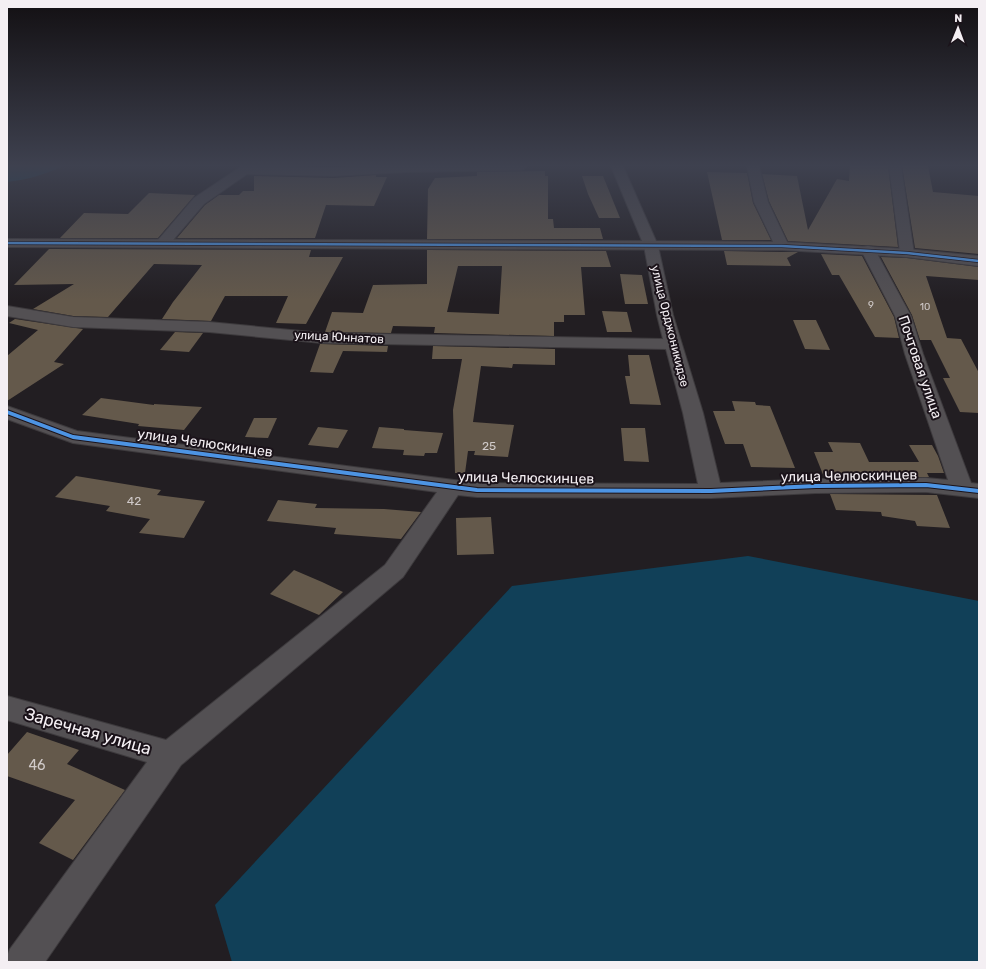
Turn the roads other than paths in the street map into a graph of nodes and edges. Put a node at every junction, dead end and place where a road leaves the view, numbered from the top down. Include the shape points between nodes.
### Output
1 (190, 211) edge
2 (636, 211) edge
3 (765, 211) edge
4 (901, 211) edge
5 (7, 243) edge
6 (163, 243) junction
7 (651, 246) junction
8 (782, 246) junction
9 (868, 250) junction
10 (907, 253) junction
11 (979, 261) edge
12 (7, 311) edge
13 (673, 344) junction
14 (7, 412) edge
15 (452, 487) junction
16 (970, 490) edge
17 (711, 491) junction
18 (7, 708) edge
19 (170, 755) junction
20 (23, 962) edge

1 - 6 street
2 - 7 street, улица Орджоникидзе
3 - 8 street
4 - 10 street
5 - 6 street
6 - 7 street
7 - 8 street
7 - 13 street, улица Орджоникидзе
8 - 9 street
9 - 10 street
9 - 16 street, Почтовая улица via 903,316 914,354
10 - 11 street
12 - 13 street, улица Юннатов via 73,322 209,327 322,338
13 - 17 street, улица Орджоникидзе via 693,413
14 - 15 street, улица Челюскинцев via 73,437
15 - 17 street, улица Челюскинцев via 477,490
15 - 19 street via 394,571
16 - 17 street, улица Челюскинцев via 926,485 816,486
18 - 19 street, Заречная улица
19 - 20 street

